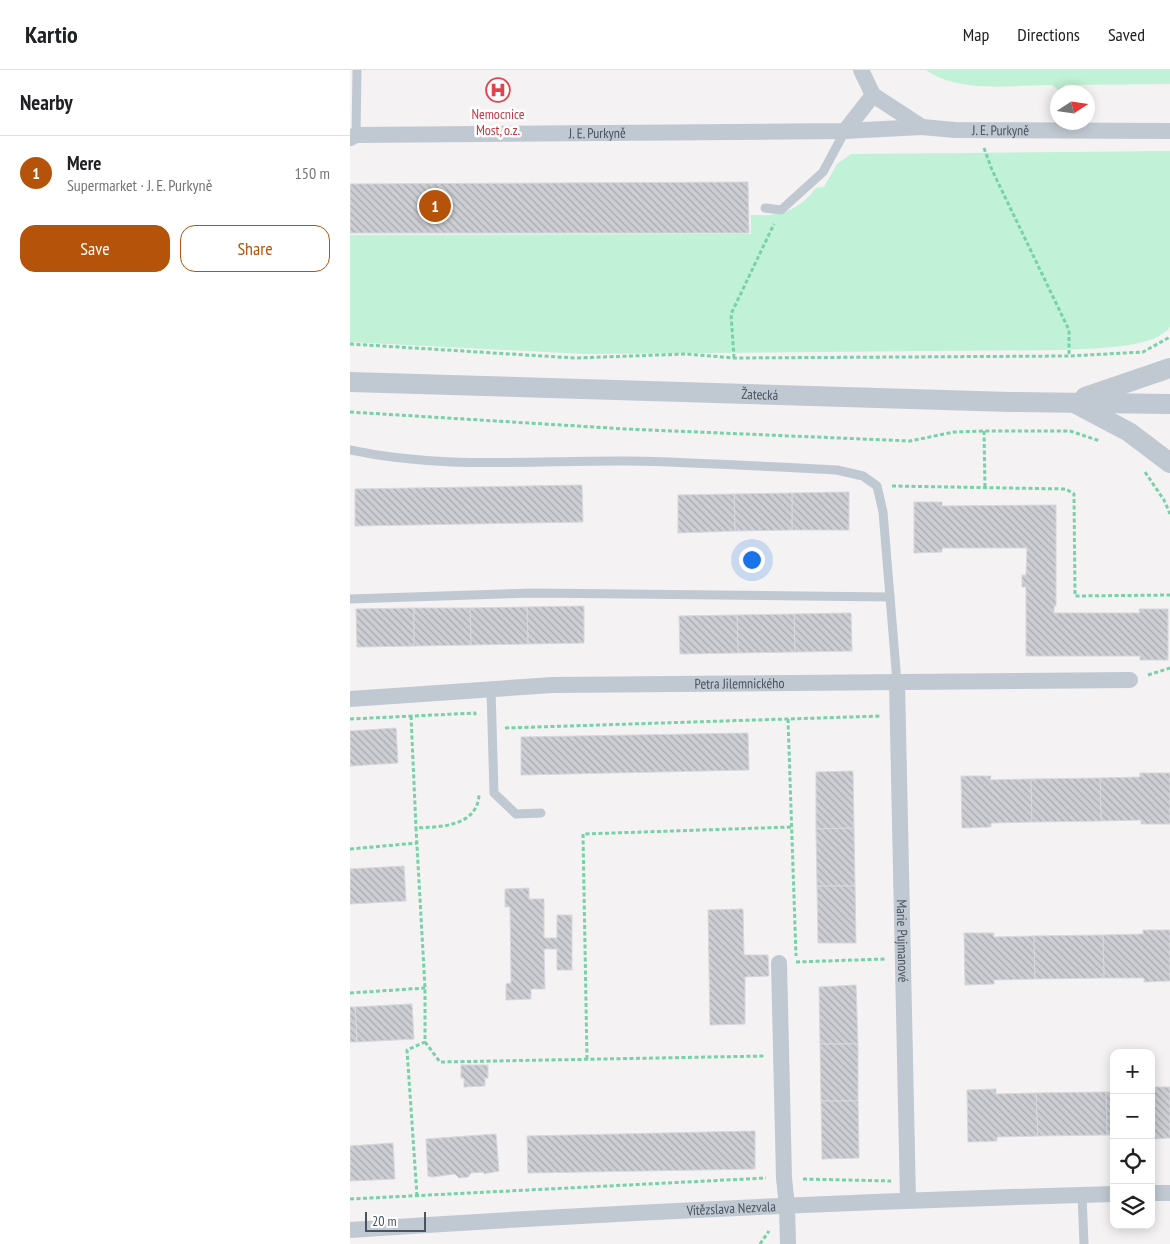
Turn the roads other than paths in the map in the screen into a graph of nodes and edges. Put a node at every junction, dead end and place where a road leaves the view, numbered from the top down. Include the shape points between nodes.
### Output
1 (357, 70) edge
2 (861, 70) edge
3 (873, 95) junction
4 (922, 127) junction
5 (845, 131) junction
6 (1170, 131) edge
7 (353, 136) edge
8 (766, 208) dead end
9 (1170, 368) edge
10 (350, 382) edge
11 (1072, 402) junction
12 (1170, 404) edge
13 (350, 450) edge
14 (1170, 463) edge
15 (890, 597) junction
16 (350, 599) edge
17 (1130, 680) road end
18 (897, 682) junction
19 (491, 689) junction
20 (350, 699) edge
21 (541, 813) dead end
22 (779, 963) dead end
23 (1170, 1193) edge
24 (1110, 1194) edge
25 (1155, 1194) edge
26 (1082, 1195) junction
27 (908, 1200) junction
28 (787, 1206) junction
29 (350, 1230) edge
30 (788, 1244) edge
31 (1084, 1244) edge

1 - 7 lane
2 - 3 street
3 - 4 street
3 - 5 street
4 - 5 street, J. E. Purkyně
4 - 6 street, J. E. Purkyně
5 - 7 street, J. E. Purkyně
5 - 8 lane via 823,172 781,210
9 - 11 street
10 - 11 street, Žatecká
11 - 12 street, Žatecká
11 - 14 street via 1129,432
13 - 15 lane via 432,462 629,461 837,470 863,476 877,486 884,512
15 - 16 lane via 534,593
15 - 18 lane
17 - 18 street, Petra Jilemnického
18 - 19 street, Petra Jilemnického via 552,685
18 - 27 street, Marie Pujmanové
19 - 20 street, Petra Jilemnického
19 - 21 lane via 494,793 516,814
22 - 28 street
23 - 25 street
24 - 26 street, Vítězslava Nezvala
26 - 27 street, Vítězslava Nezvala
26 - 31 lane
27 - 28 street, Vítězslava Nezvala
28 - 29 street, Vítězslava Nezvala
28 - 30 street

